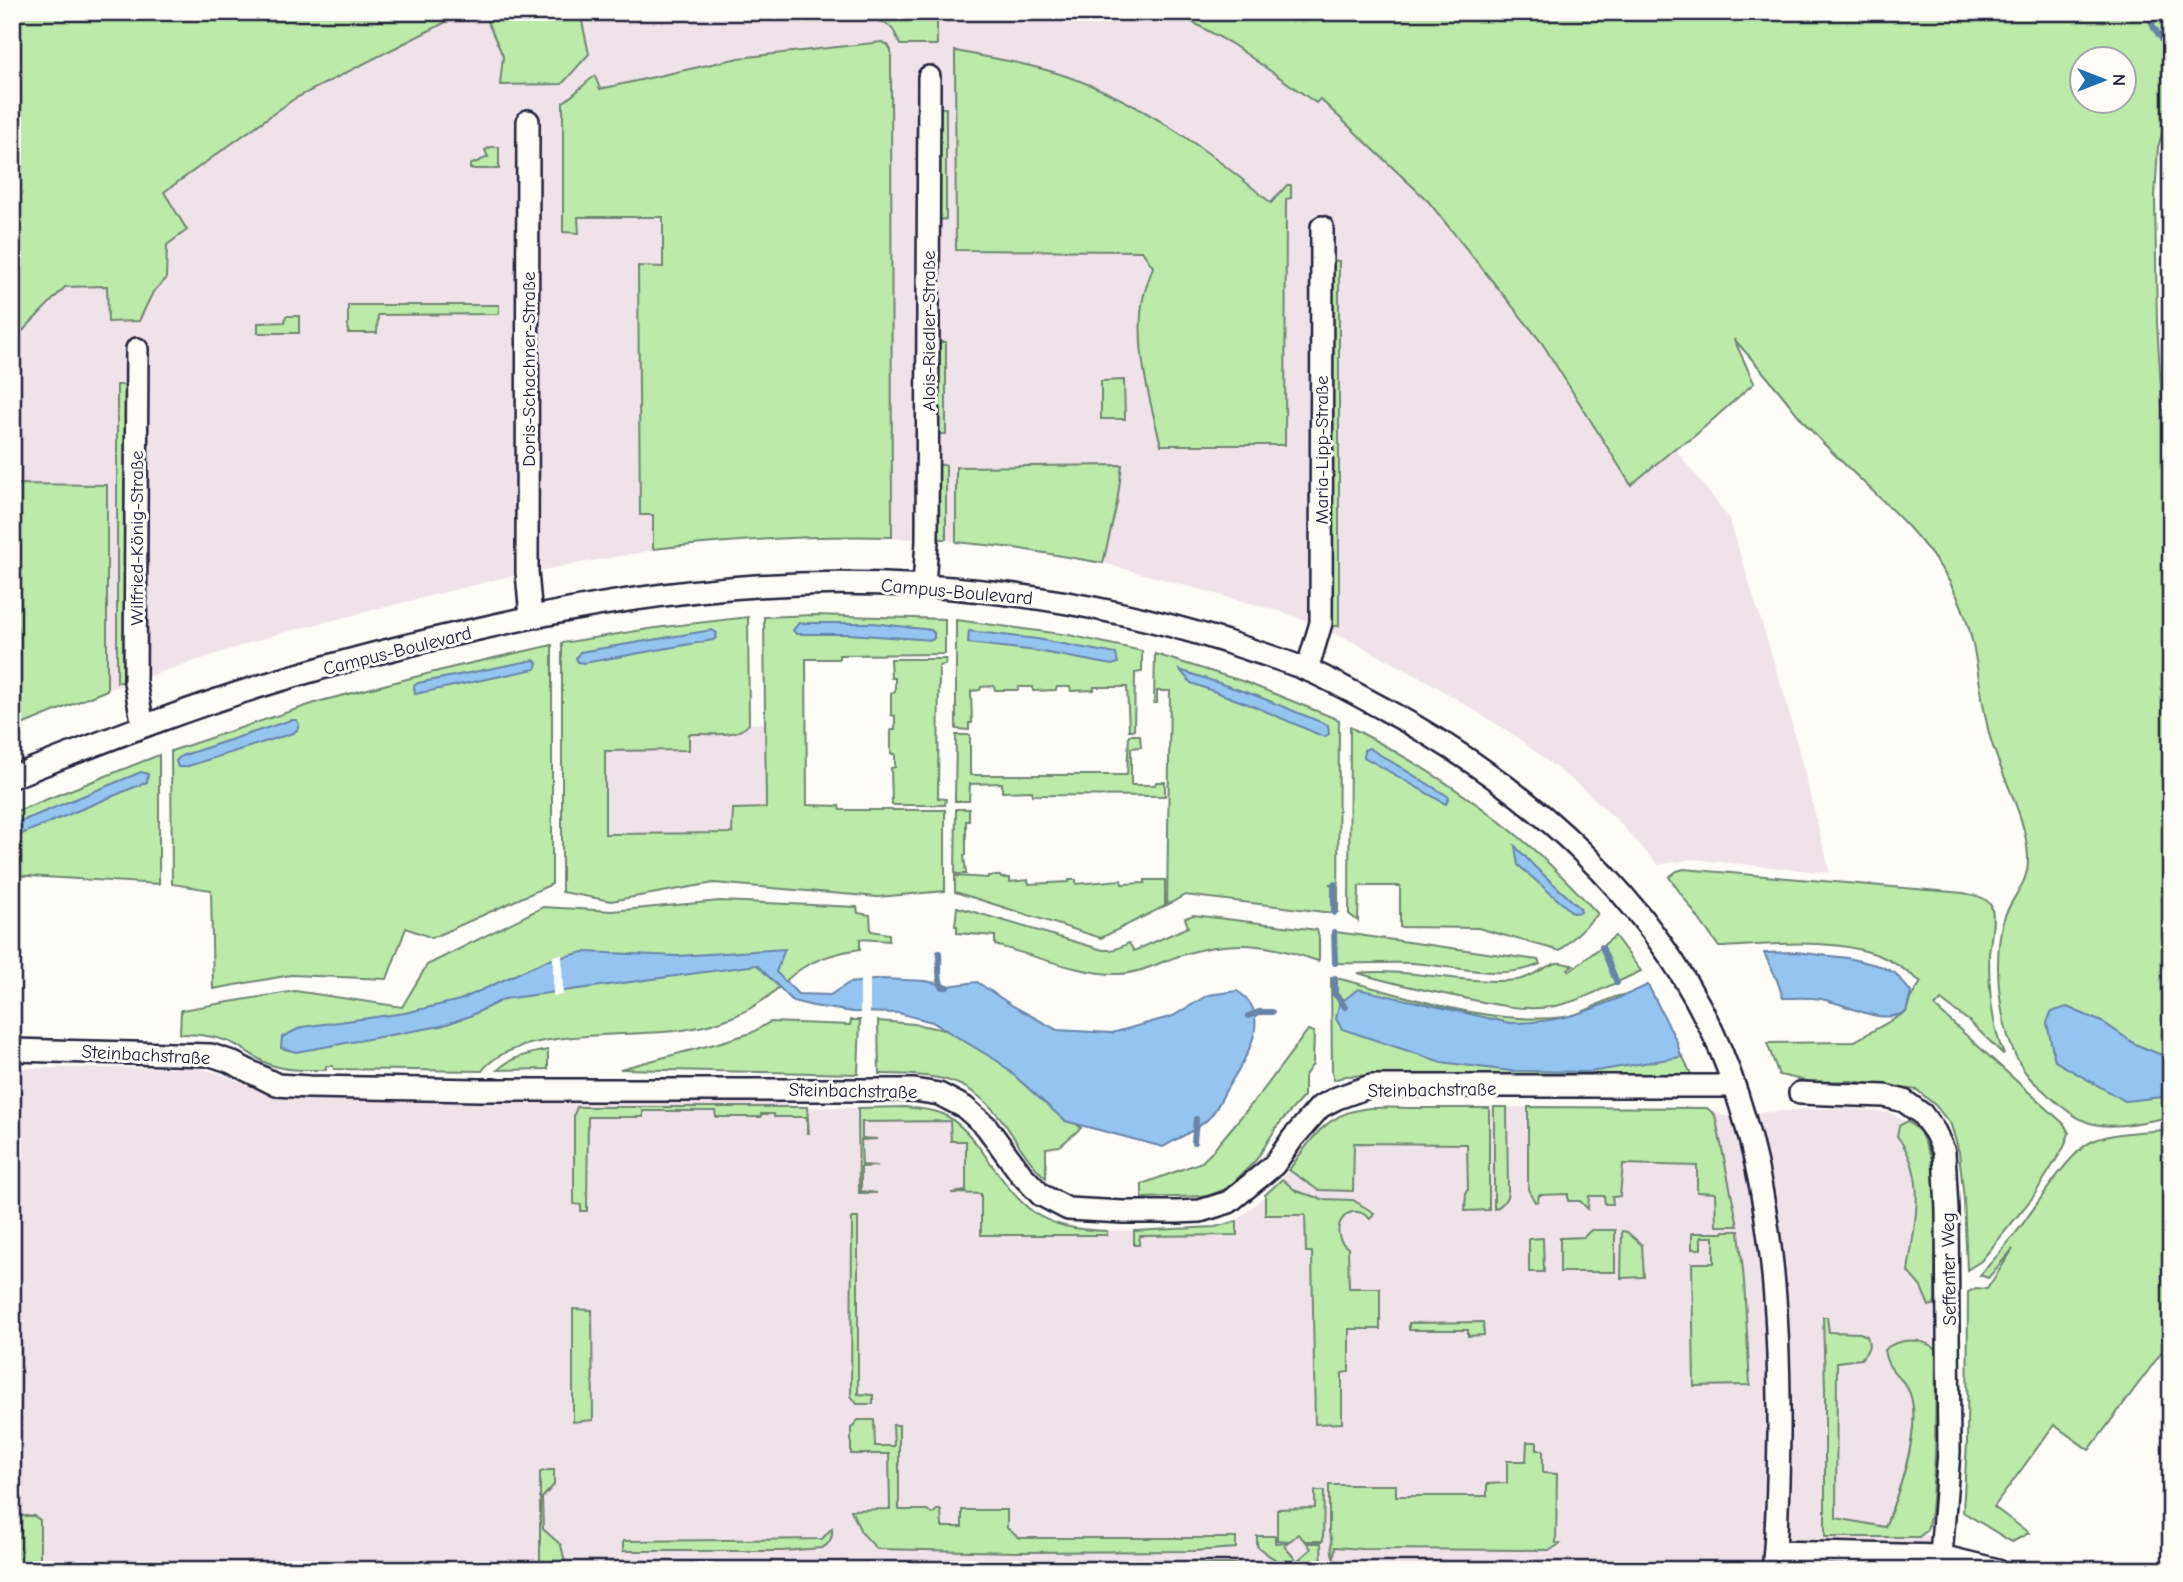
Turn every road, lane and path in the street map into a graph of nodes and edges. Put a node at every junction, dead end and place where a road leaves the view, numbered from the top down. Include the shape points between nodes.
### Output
1 (929, 77) dead end
2 (528, 121) dead end
3 (1322, 228) dead end
4 (137, 349) dead end
5 (924, 586) junction
6 (531, 617) junction
7 (1307, 670) junction
8 (143, 726) junction
9 (12, 777) edge
10 (12, 1050) edge
11 (1734, 1086) junction
12 (1800, 1093) dead end
13 (1774, 1561) edge
14 (1938, 1563) edge
15 (1998, 1570) edge

1 - 5 street, Alois-Riedler-Straße
2 - 6 street, Doris-Schachner-Straße via 527,572
3 - 7 street, Maria-Lipp-Straße via 1321,623
4 - 8 street, Wilfried-König-Straße via 135,682
5 - 6 street, Campus-Boulevard via 819,583 741,587
5 - 7 street, Campus-Boulevard via 1001,593 1168,624
6 - 8 street, Campus-Boulevard via 384,650
7 - 11 street, Campus-Boulevard via 1406,721 1476,764 1588,857 1631,904 1671,959 1711,1030
8 - 9 street, Campus-Boulevard
10 - 11 street, Steinbachstraße via 211,1055 276,1085 309,1087 914,1090 939,1094 964,1107 1041,1195 1068,1209 1123,1212 1200,1211 1229,1202 1274,1165 1320,1107 1371,1086
11 - 13 street via 1761,1184 1776,1317 1779,1406
12 - 14 street, Seffenter Weg via 1885,1096 1904,1101 1922,1114 1944,1152 1949,1452
13 - 14 street
14 - 15 street

